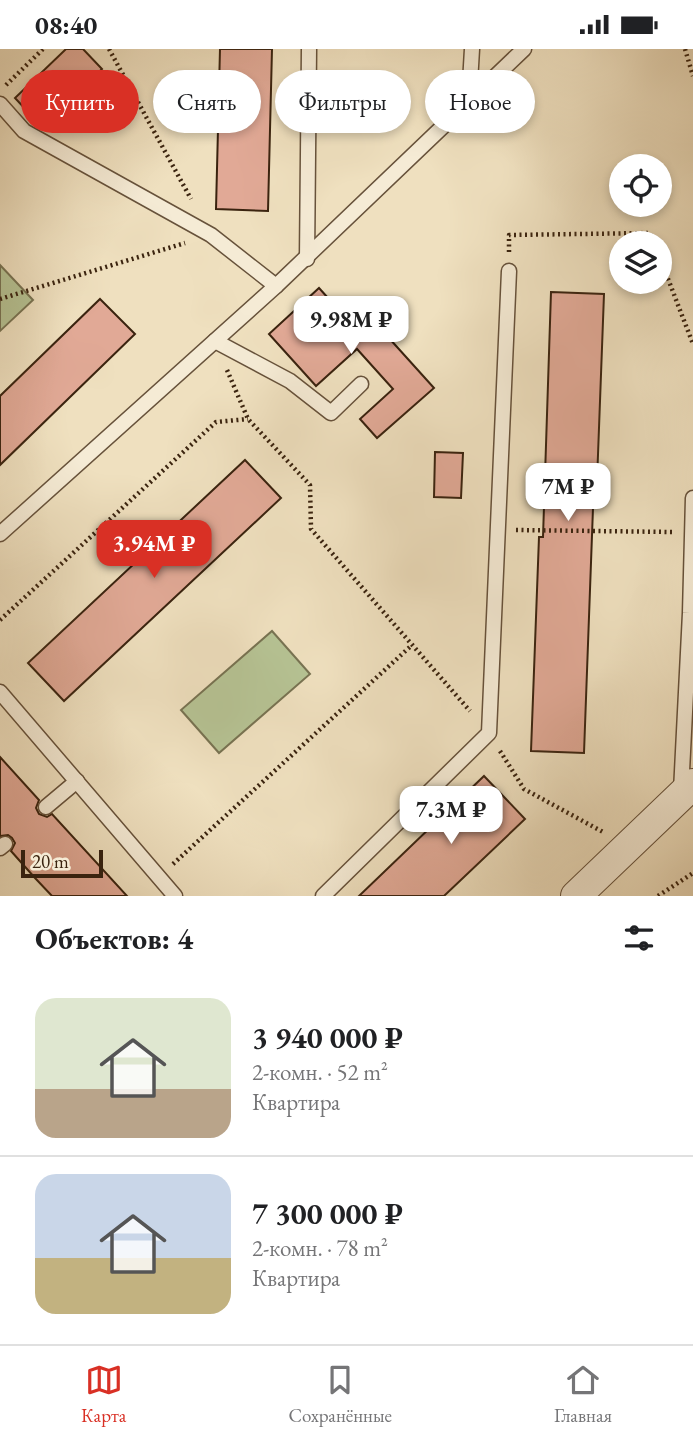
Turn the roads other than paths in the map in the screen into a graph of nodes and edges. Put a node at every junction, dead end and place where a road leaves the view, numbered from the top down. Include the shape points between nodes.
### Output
1 (309, 49) edge
2 (472, 49) edge
3 (524, 49) edge
4 (471, 70) edge
5 (501, 70) edge
6 (0, 104) edge
7 (435, 133) edge
8 (307, 258) junction
9 (509, 271) road end
10 (276, 286) junction
11 (215, 341) junction
12 (361, 384) dead end
13 (693, 498) edge
14 (692, 533) edge
15 (0, 534) edge
16 (0, 692) edge
17 (76, 781) junction
18 (687, 790) edge
19 (46, 807) dead end
20 (175, 896) edge
21 (323, 896) edge
22 (576, 896) edge

1 - 8 lane
2 - 4 lane
3 - 5 lane
6 - 10 lane via 24,131 211,235
7 - 8 lane
8 - 10 lane
9 - 21 lane via 489,733
10 - 11 lane
11 - 12 lane via 290,381 331,413
11 - 15 lane
13 - 14 lane
14 - 18 lane
16 - 17 lane
17 - 19 lane
17 - 20 lane
18 - 22 street

